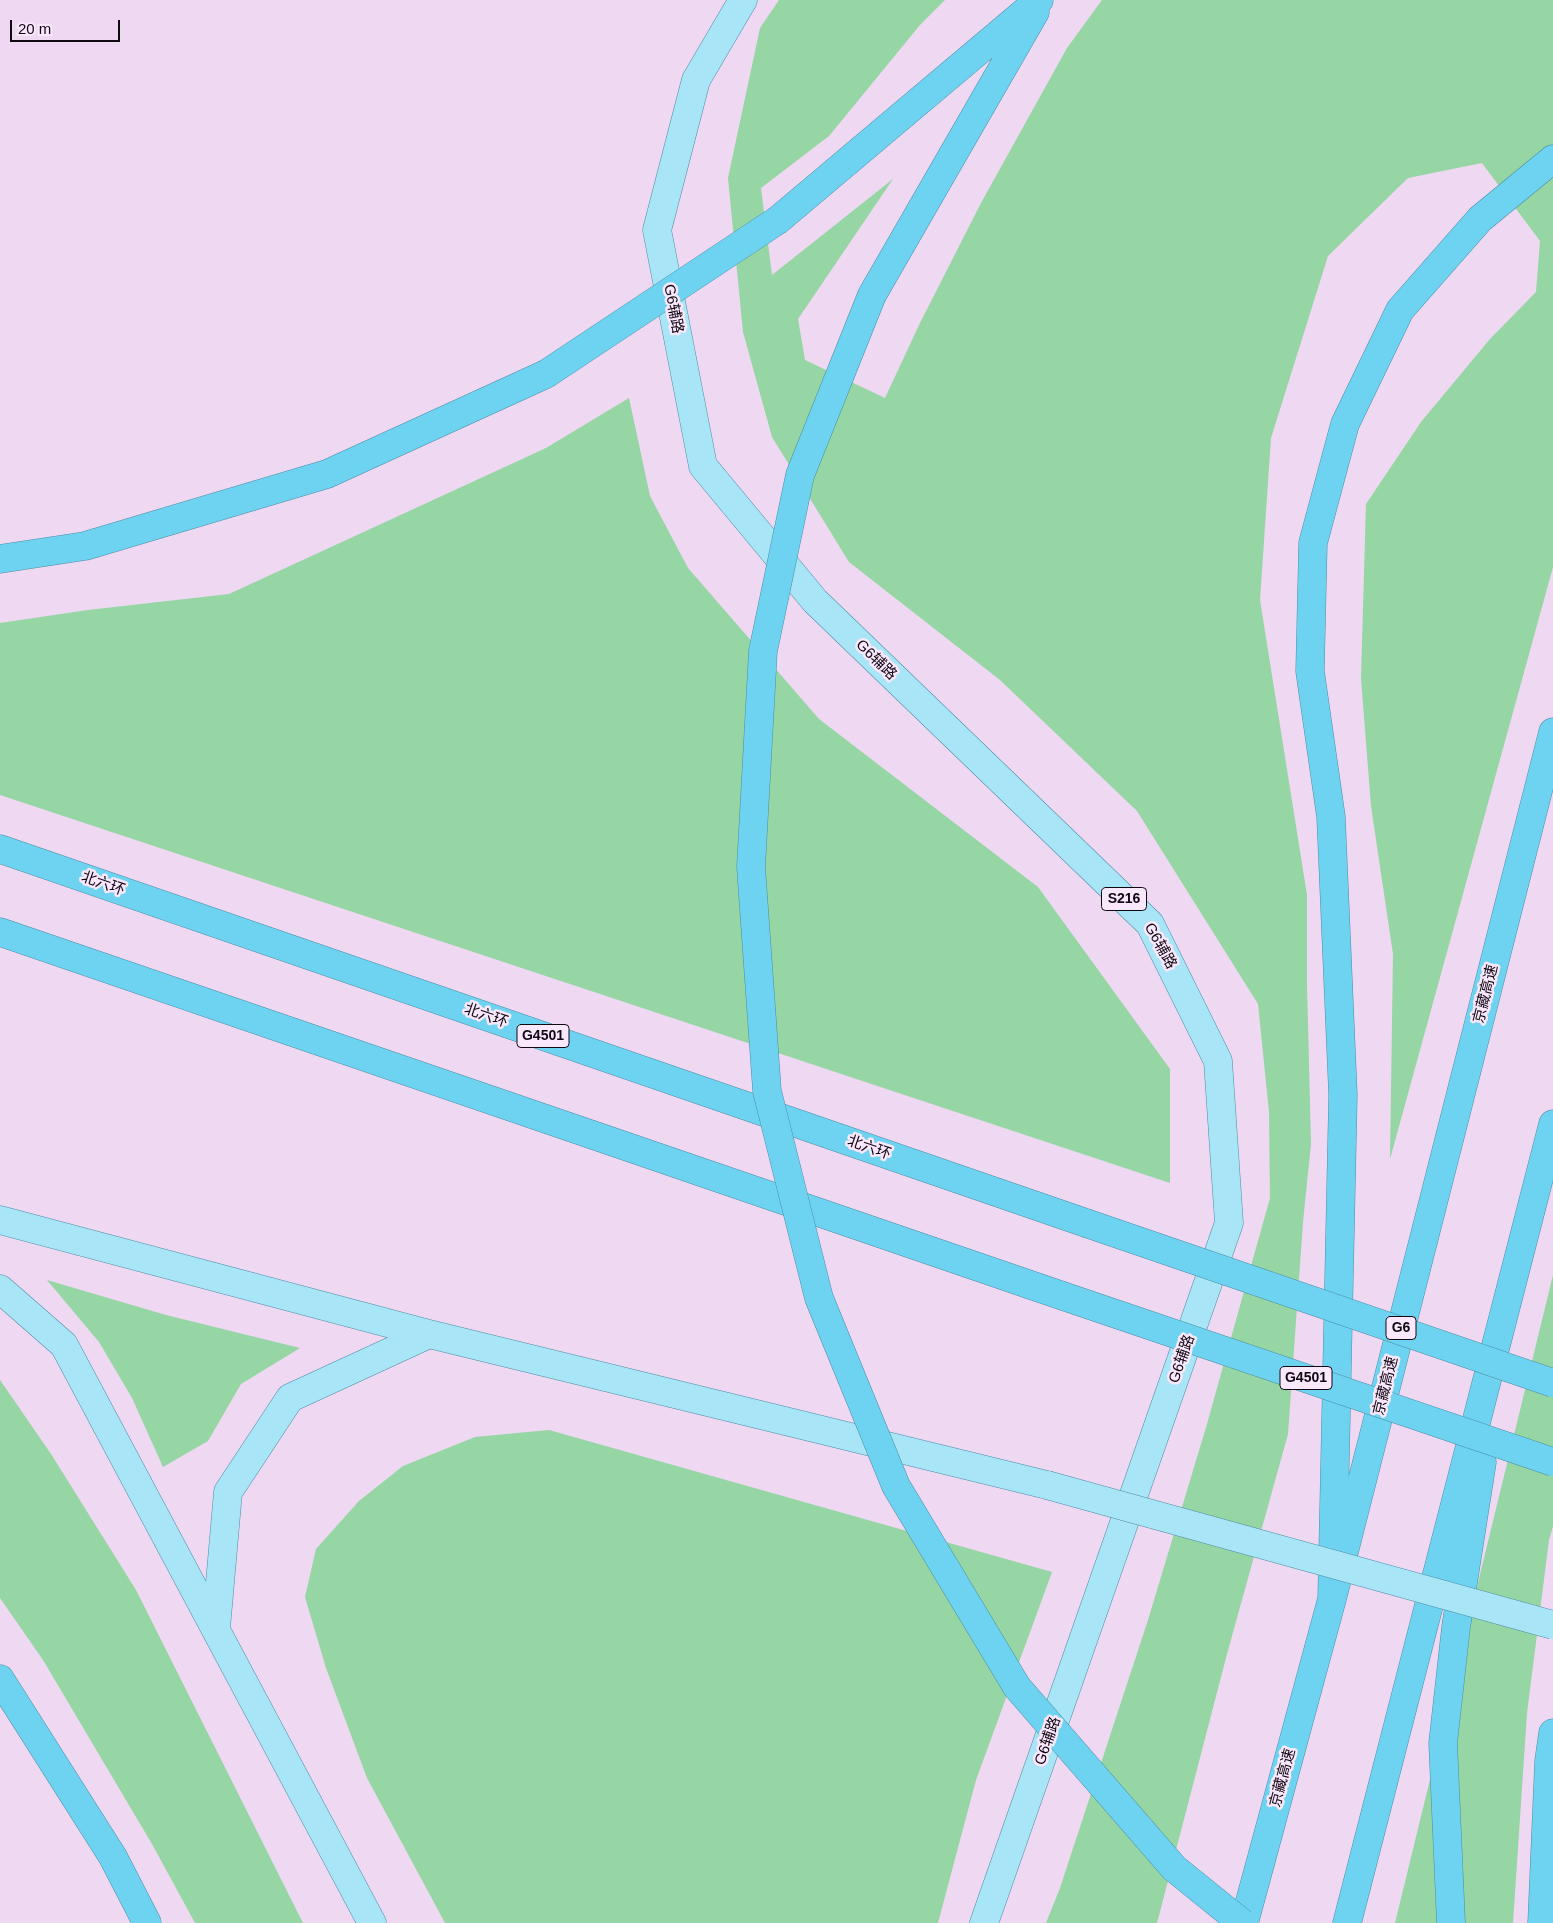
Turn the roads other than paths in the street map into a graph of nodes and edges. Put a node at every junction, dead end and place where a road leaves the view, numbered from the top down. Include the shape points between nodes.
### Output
1 (742, 0) edge
2 (1040, 0) edge
3 (1553, 159) edge
4 (0, 559) edge
5 (1553, 732) edge
6 (0, 848) edge
7 (0, 932) edge
8 (1553, 1124) edge
9 (0, 1220) edge
10 (0, 1289) edge
11 (1507, 1300) junction
12 (429, 1334) junction
13 (1553, 1383) edge
14 (1553, 1462) edge
15 (1332, 1599) junction
16 (1553, 1625) edge
17 (216, 1628) junction
18 (0, 1679) edge
19 (1553, 1733) edge
20 (147, 1923) edge
21 (372, 1923) edge
22 (984, 1923) edge
23 (1243, 1923) edge
24 (1347, 1923) edge
25 (1451, 1923) edge
26 (1542, 1923) edge

1 - 22 main road, G6辅路 / S216 via 696,80 657,230 703,466 815,601 1150,924 1218,1061 1229,1223
2 - 4 highway, bridge via 778,220 546,374 327,474 85,546
2 - 23 highway, bridge via 872,295 800,475 763,651 752,867 767,1090 819,1298 896,1486 1017,1687 1174,1868
3 - 15 highway via 1480,219 1400,310 1344,424 1313,543 1310,671 1331,817 1343,1095
5 - 15 highway, 京藏高速 / G6
6 - 13 highway, 北六环 / G4501, bridge
7 - 14 highway, G4501, bridge
8 - 11 highway
9 - 12 main road
10 - 17 main road via 64,1344
11 - 24 highway
11 - 25 highway via 1456,1627 1443,1743
12 - 16 main road, bridge via 1047,1485
12 - 17 main road via 290,1398 228,1492
15 - 23 highway, 京藏高速 / G6
17 - 21 main road
18 - 20 highway via 113,1858
19 - 26 highway

